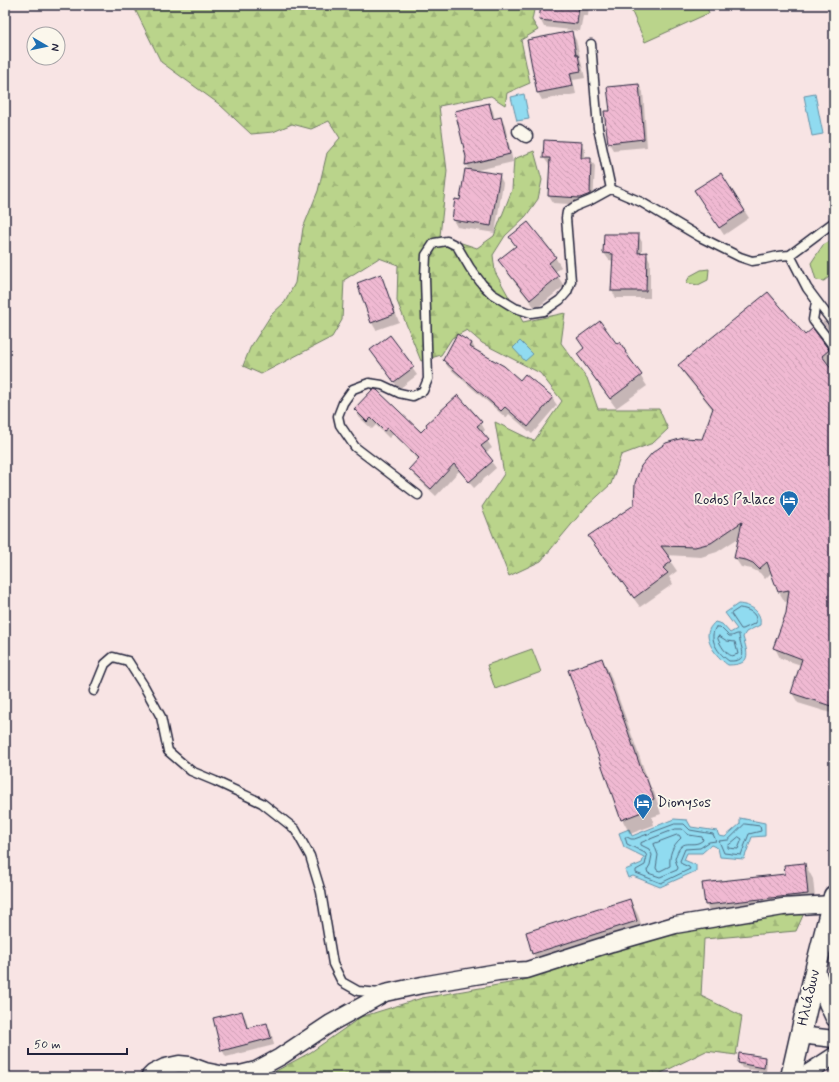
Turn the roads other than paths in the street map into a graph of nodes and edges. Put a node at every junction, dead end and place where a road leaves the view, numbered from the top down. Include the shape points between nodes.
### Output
1 (591, 44) dead end
2 (611, 189) junction
3 (834, 222) edge
4 (790, 255) junction
5 (816, 302) junction
6 (834, 324) edge
7 (834, 347) edge
8 (418, 495) dead end
9 (94, 691) dead end
10 (833, 900) edge
11 (816, 967) junction
12 (385, 993) junction
13 (834, 1018) edge
14 (800, 1035) junction
15 (834, 1039) edge
16 (834, 1056) edge
17 (149, 1077) edge
18 (791, 1077) edge
19 (802, 1077) edge

1 - 2 lane via 598,128
2 - 4 lane via 641,202 740,257 752,261
2 - 8 lane via 567,212 571,281 567,292 560,300 544,311 531,313 515,308 492,294 470,268 457,242 434,243 426,255 428,379 423,391 413,396 368,382 353,389 338,416 340,425 355,446
3 - 4 lane
4 - 5 lane
5 - 6 lane
5 - 7 lane via 813,320
9 - 12 lane via 109,660 113,657 128,661 161,717 168,751 191,771 262,803 294,829 310,856 321,892 333,964 342,982 358,991
10 - 11 street, Ηλιάδων
10 - 12 street via 674,925 527,970 498,972
11 - 13 street
11 - 14 street, Ηλιάδων
12 - 17 street via 256,1070 225,1075 179,1064 165,1066
14 - 15 street
14 - 18 street, Ηλιάδων
16 - 19 street

